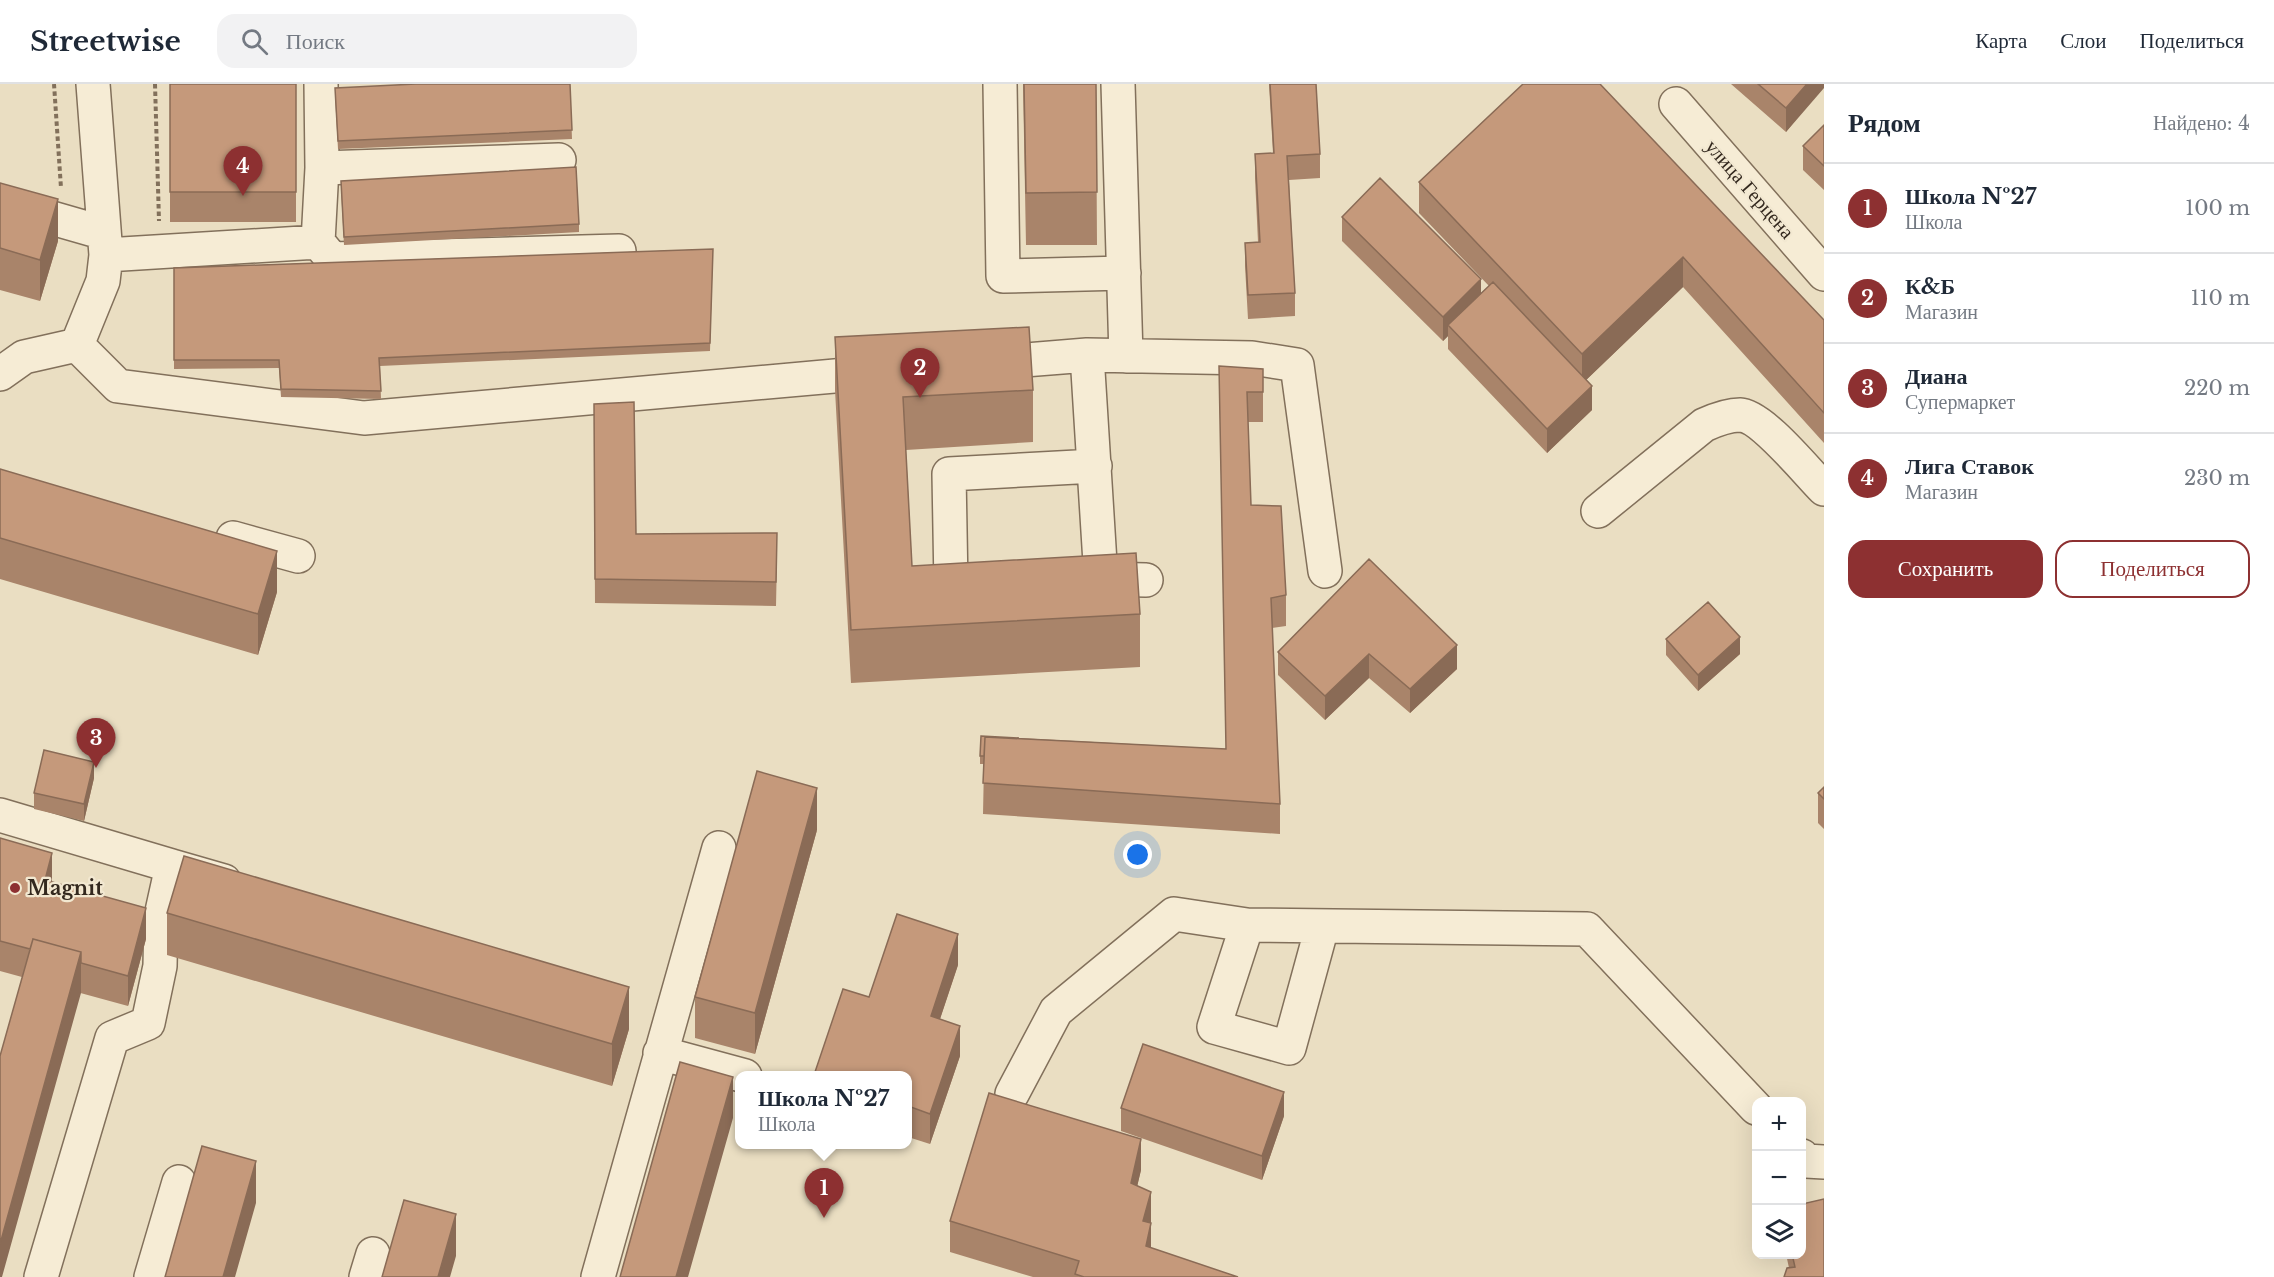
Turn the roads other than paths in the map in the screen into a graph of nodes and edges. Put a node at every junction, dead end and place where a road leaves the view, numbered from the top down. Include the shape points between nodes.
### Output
1 (93, 84) edge
2 (321, 84) edge
3 (1000, 84) edge
4 (1118, 84) edge
5 (1676, 104) dead end
6 (559, 160) dead end
7 (322, 168) junction
8 (0, 203) edge
9 (318, 242) junction
10 (105, 244) junction
11 (619, 251) edge
12 (1124, 273) junction
13 (1824, 274) edge
14 (77, 345) junction
15 (1087, 355) junction
16 (1126, 356) junction
17 (958, 366) edge
18 (912, 370) edge
19 (0, 374) edge
20 (1095, 466) junction
21 (1824, 489) edge
22 (1598, 511) dead end
23 (206, 531) edge
24 (298, 556) dead end
25 (1325, 571) dead end
26 (1101, 579) junction
27 (1146, 580) dead end
28 (1055, 582) edge
29 (998, 584) edge
30 (0, 815) edge
31 (719, 848) dead end
32 (172, 867) junction
33 (252, 889) edge
34 (1247, 925) junction
35 (1322, 927) junction
36 (660, 1053) junction
37 (735, 1073) edge
38 (1012, 1094) dead end
39 (1752, 1104) edge
40 (1806, 1161) edge
41 (1824, 1162) edge
42 (179, 1182) dead end
43 (41, 1277) edge
44 (151, 1277) edge
45 (598, 1277) edge

1 - 10 street
2 - 7 street
3 - 12 street via 1003,276
4 - 12 street
5 - 13 street, улица Герцена
6 - 7 street
7 - 9 street
8 - 10 street via 63,221
9 - 10 street via 160,252
9 - 11 street via 332,259
10 - 14 street via 102,280
12 - 16 street
14 - 18 street via 118,386 364,418
14 - 19 street via 24,357
15 - 16 street
15 - 17 street
15 - 20 street
16 - 25 street via 1252,358 1297,365
20 - 26 street
20 - 29 street via 949,474 951,586
21 - 22 street via 1760,423 1742,415 1704,425
23 - 24 street
26 - 27 street
26 - 28 street
30 - 32 street
31 - 36 street
32 - 33 street
32 - 43 street via 161,916 160,966 148,1023 112,1038
34 - 35 street
34 - 35 street via 1214,1027 1289,1048
34 - 38 street via 1174,914 1056,1011
35 - 39 street via 1587,929
36 - 37 street
36 - 45 street
40 - 41 street
42 - 44 street

